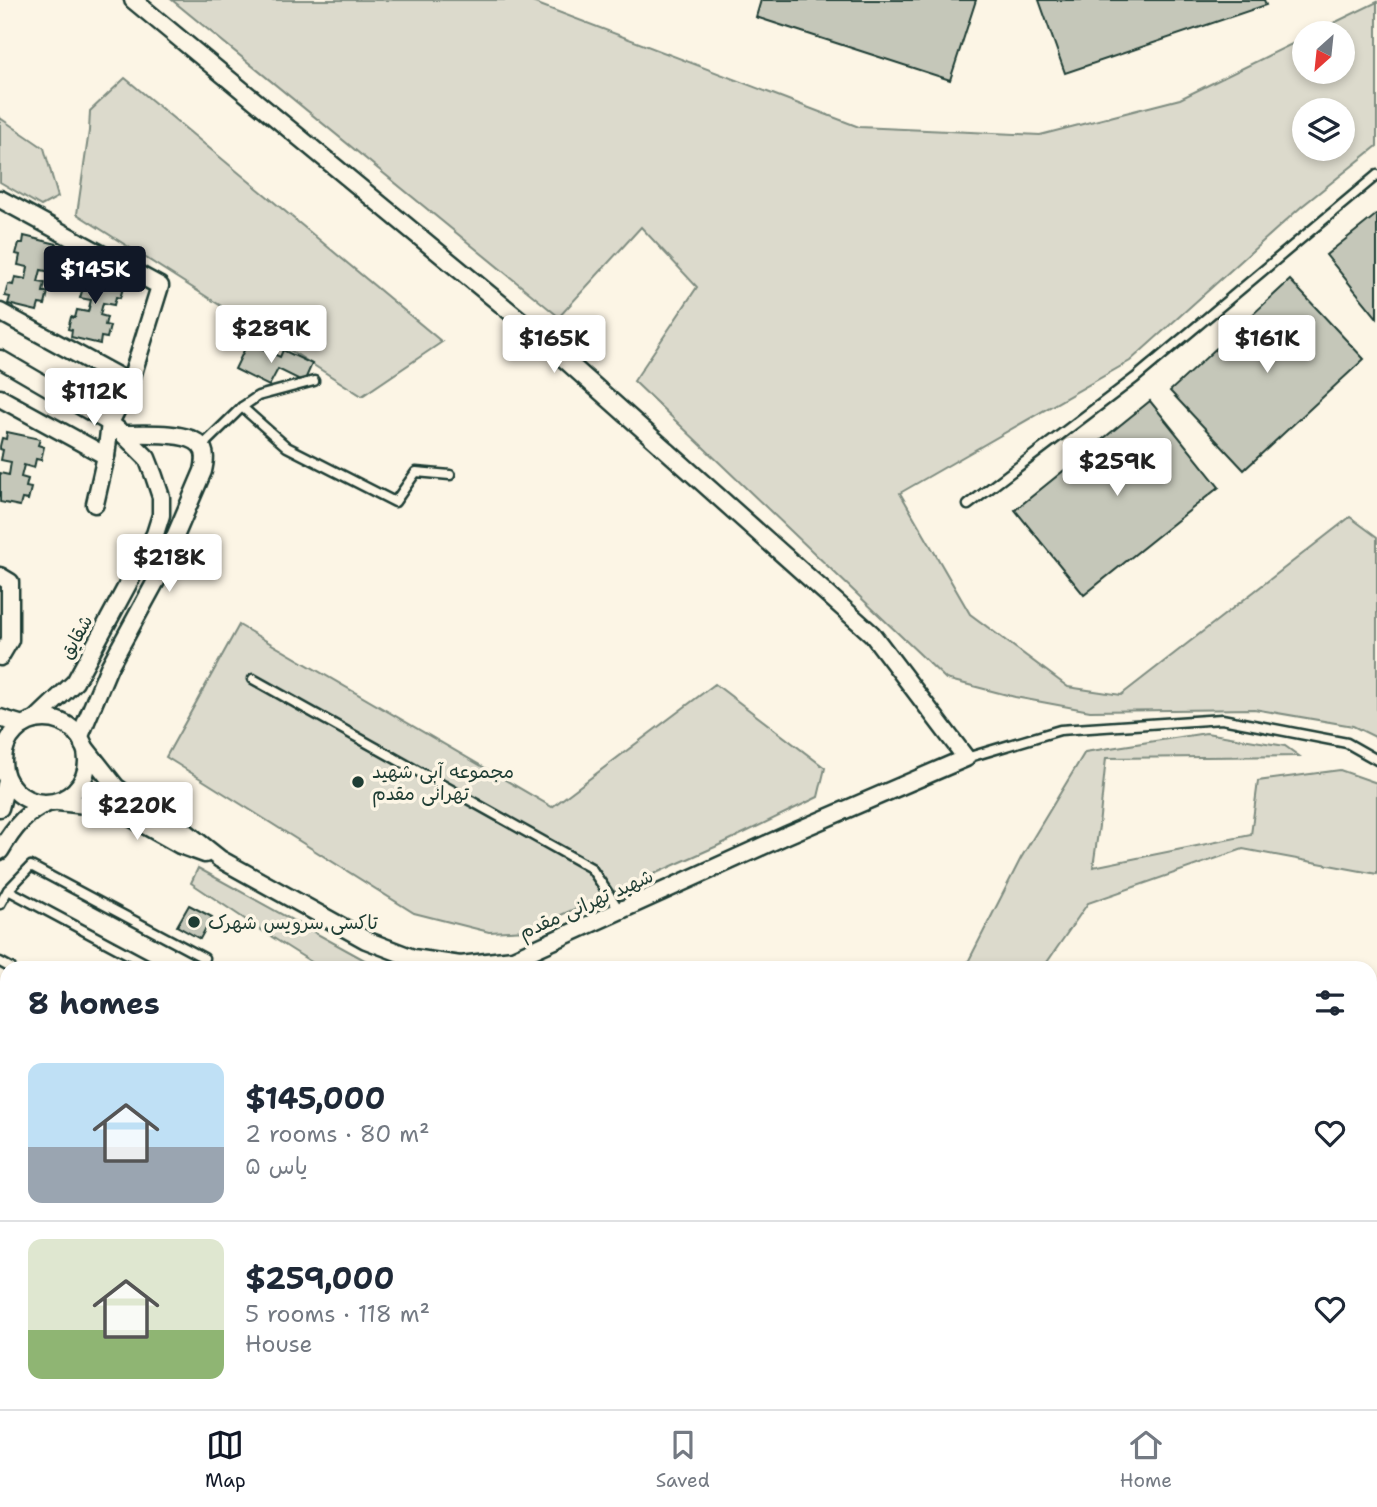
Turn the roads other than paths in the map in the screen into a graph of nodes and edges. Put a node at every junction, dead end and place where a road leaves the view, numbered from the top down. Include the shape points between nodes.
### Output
1 (133, 0) edge
2 (1377, 175) edge
3 (0, 199) edge
4 (0, 312) edge
5 (0, 359) edge
6 (314, 381) dead end
7 (130, 383) junction
8 (0, 398) edge
9 (242, 407) junction
10 (110, 423) junction
11 (123, 434) junction
12 (202, 446) junction
13 (106, 456) junction
14 (450, 475) dead end
15 (95, 504) dead end
16 (968, 505) dead end
17 (0, 576) edge
18 (0, 657) edge
19 (253, 679) dead end
20 (0, 718) edge
21 (29, 723) junction
22 (81, 740) junction
23 (967, 758) junction
24 (1377, 760) edge
25 (3, 772) edge
26 (52, 803) junction
27 (0, 808) edge
28 (0, 851) edge
29 (220, 859) junction
30 (8, 890) junction
31 (0, 904) edge
32 (620, 911) junction
33 (141, 961) edge
34 (202, 961) edge
35 (437, 961) edge
36 (502, 961) edge

1 - 23 street via 525,324 872,634
2 - 16 lane via 1135,378
3 - 7 street via 160,286
4 - 7 street
5 - 10 street, شقایق
6 - 9 lane via 258,396
7 - 10 street
8 - 13 street
9 - 12 lane
9 - 14 lane via 287,447 395,502 416,472
10 - 11 street, شقایق
10 - 13 street
11 - 12 street via 183,436
11 - 21 street, شقایق via 147,458 161,496 155,534 75,682
12 - 22 street via 204,471 156,580 109,667
13 - 15 street
17 - 18 street via 10,582 10,640
19 - 32 lane via 591,868
20 - 21 street
21 - 22 street via 60,722
21 - 25 street via 6,744
22 - 26 street via 86,756 83,779 68,796
22 - 29 street, شهید تهرانی مقدم via 116,787
23 - 24 lane via 1060,730 1223,719 1346,743
23 - 32 street, شهید تهرانی مقدم
25 - 26 street via 17,793 30,801
25 - 27 street
26 - 28 street via 34,808
26 - 29 street, شهید تهرانی مقدم via 113,810 180,845
29 - 35 street, شهید تهرانی مقدم via 366,940
30 - 31 lane
30 - 33 lane
30 - 34 lane via 31,866
32 - 36 street, شهید تهرانی مقدم

